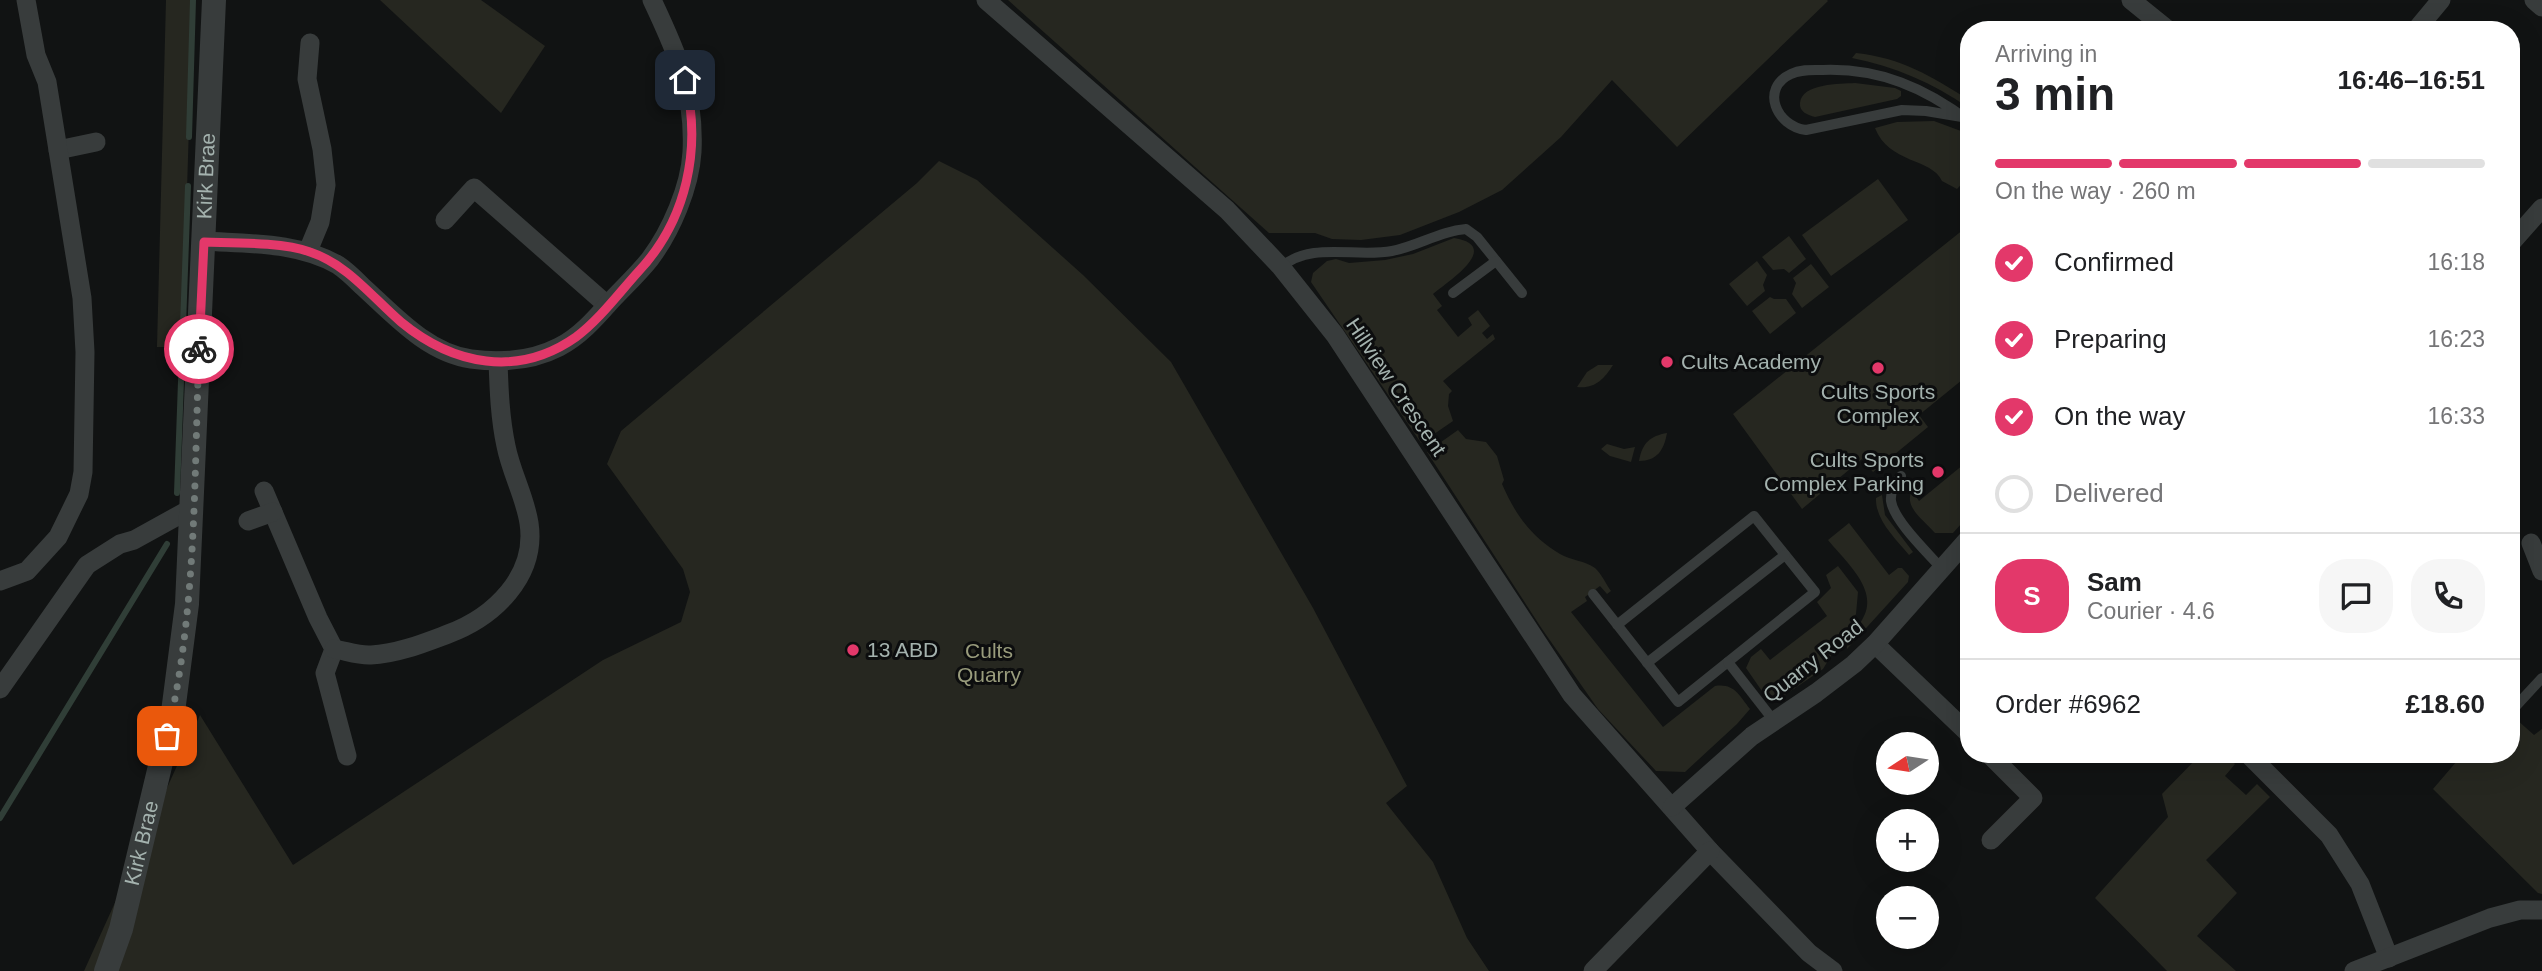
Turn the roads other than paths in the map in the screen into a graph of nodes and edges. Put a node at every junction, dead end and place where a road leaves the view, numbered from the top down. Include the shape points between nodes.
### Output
1 (26, 0) edge
2 (214, 0) edge
3 (652, 0) edge
4 (986, 0) edge
5 (2131, 0) edge
6 (2441, 0) edge
7 (2535, 0) edge
8 (2542, 7) edge
9 (2157, 21) edge
10 (2424, 21) edge
11 (310, 43) dead end
12 (1960, 115) edge
13 (1960, 118) edge
14 (96, 142) dead end
15 (58, 150) junction
16 (2542, 208) edge
17 (445, 220) dead end
18 (2520, 233) edge
19 (204, 242) junction
20 (308, 251) junction
21 (1496, 261) junction
22 (1281, 267) junction
23 (1453, 293) dead end
24 (1522, 293) dead end
25 (607, 305) junction
26 (498, 361) junction
27 (1901, 476) dead end
28 (264, 491) dead end
29 (192, 508) junction
30 (273, 512) junction
31 (248, 521) dead end
32 (2531, 543) dead end
33 (1960, 548) edge
34 (1785, 555) junction
35 (1942, 569) junction
36 (2542, 571) edge
37 (0, 581) edge
38 (1593, 594) dead end
39 (1617, 625) junction
40 (1875, 644) junction
41 (334, 649) junction
42 (1728, 662) junction
43 (1647, 663) junction
44 (2542, 678) edge
45 (0, 689) edge
46 (2520, 702) edge
47 (1774, 721) junction
48 (1960, 725) edge
49 (347, 756) dead end
50 (1998, 763) edge
51 (2262, 763) edge
52 (1672, 807) junction
53 (1991, 840) dead end
54 (1710, 851) junction
55 (2542, 910) edge
56 (2389, 958) junction
57 (106, 971) edge
58 (1593, 971) edge
59 (1833, 971) edge
60 (2354, 971) edge

1 - 15 street
2 - 19 street, Kirk Brae
3 - 25 street via 680,61 690,99 692,154 679,207 651,258
4 - 22 street, Hillview Crescent via 1227,210
5 - 9 street
6 - 10 street
7 - 8 street
11 - 20 street via 307,79 326,185 320,222
12 - 13 lane via 1903,82 1836,69 1790,74 1781,80 1774,98 1775,107 1794,129 1902,110
14 - 15 street
15 - 37 street via 83,312 83,472 66,524 44,555 27,571
16 - 18 street
17 - 25 street via 474,188
19 - 20 street
19 - 29 street, Kirk Brae
20 - 26 street via 341,267 433,346 468,359
21 - 22 lane via 1466,229 1394,251 1313,251 1291,258
21 - 23 lane
21 - 24 lane
22 - 52 street, Hillview Crescent via 1335,335 1572,695
25 - 26 street via 579,335 561,346 542,355
26 - 41 street via 506,447 529,523 528,554 518,579 501,603 464,628 370,655
27 - 35 lane via 1893,486 1895,514
28 - 30 street
29 - 45 street via 87,565
29 - 57 street, Kirk Brae via 187,604 173,712 121,929
30 - 31 street
30 - 41 street
32 - 36 street
33 - 35 street, Quarry Road
34 - 39 lane via 1754,516
34 - 42 lane via 1815,592
34 - 43 lane
35 - 40 street, Quarry Road
38 - 39 lane
39 - 43 lane
40 - 47 street, Quarry Road via 1826,686
40 - 48 street
41 - 49 street via 326,673
42 - 43 lane via 1678,702
42 - 47 lane
44 - 46 lane
47 - 52 street, Quarry Road
50 - 53 street via 2033,798
51 - 56 street via 2329,835 2360,884
52 - 54 street, Hillview Crescent
54 - 58 street
54 - 59 street, Hillview Crescent
55 - 56 street via 2490,918
56 - 60 street

